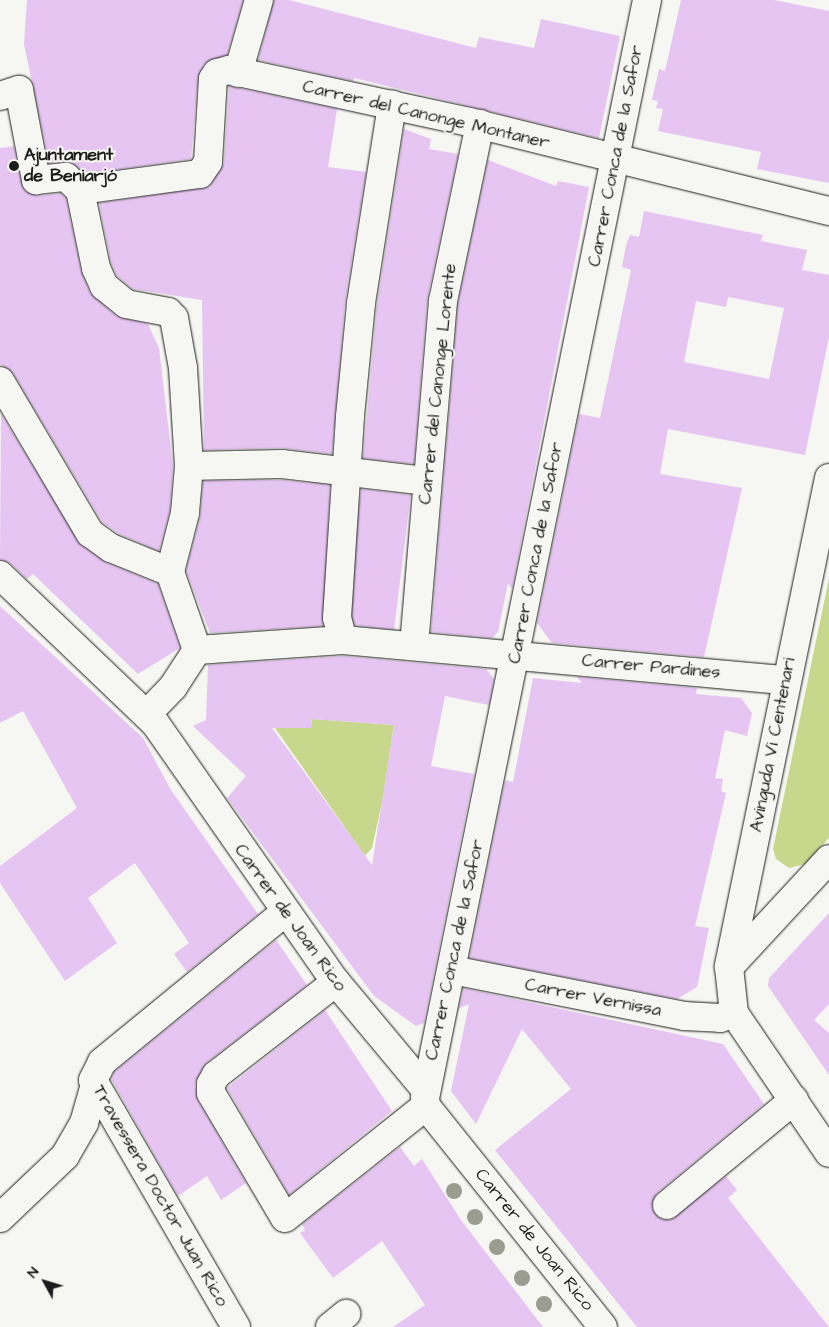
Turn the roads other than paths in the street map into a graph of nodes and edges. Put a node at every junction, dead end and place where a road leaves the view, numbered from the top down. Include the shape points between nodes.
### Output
1 (259, 0) edge
2 (648, 0) edge
3 (238, 73) junction
4 (0, 96) edge
5 (392, 104) junction
6 (480, 124) junction
7 (614, 160) junction
8 (80, 190) junction
9 (829, 211) edge
10 (2, 386) edge
11 (189, 466) junction
12 (346, 470) junction
13 (829, 478) edge
14 (427, 481) junction
15 (170, 572) junction
16 (0, 575) edge
17 (343, 640) junction
18 (414, 646) junction
19 (197, 650) junction
20 (516, 655) junction
21 (786, 680) junction
22 (147, 714) junction
23 (829, 859) edge
24 (285, 912) junction
25 (729, 967) junction
26 (452, 970) junction
27 (336, 982) junction
28 (734, 1013) junction
29 (94, 1087) junction
30 (426, 1098) junction
31 (794, 1100) junction
32 (829, 1153) edge
33 (668, 1205) dead end
34 (0, 1218) edge
35 (236, 1327) edge
36 (603, 1327) edge

1 - 3 street
2 - 7 street, Carrer Conca de la Safor
3 - 5 street, Carrer del Canonge Montaner
3 - 8 street via 226,70 214,79 208,162 200,174
4 - 8 street via 19,90 36,180 66,177
5 - 6 street, Carrer del Canonge Montaner
5 - 12 street via 361,303
6 - 7 street, Carrer del Canonge Montaner
6 - 14 street, Carrer del Canonge Lorente via 443,301
7 - 9 street, Carrer del Canonge Montaner
7 - 20 street, Carrer Conca de la Safor
8 - 11 street via 96,268 104,286 126,304 172,314 182,368
10 - 15 street via 90,534 111,548
11 - 12 street via 282,464
11 - 15 street via 185,513
12 - 14 street
12 - 17 street via 337,618
13 - 21 street, Avinguda Vi Centenari
14 - 18 street, Carrer del Canonge Lorente
15 - 19 street
16 - 22 street, Carrer de Joan Rico
17 - 18 street, Carrer Pardines
17 - 19 street, Carrer Pardines
18 - 20 street, Carrer Pardines
19 - 22 street via 173,687
20 - 21 street, Carrer Pardines
20 - 26 street, Carrer Conca de la Safor
21 - 25 street, Avinguda Vi Centenari
22 - 24 street, Carrer de Joan Rico
23 - 25 street
24 - 27 street, Carrer de Joan Rico
24 - 29 street, Travessera Doctor Juan Rico via 102,1062
25 - 28 street, Avinguda Vi Centenari
26 - 28 street, Carrer Vernissa via 684,1016 720,1018
26 - 30 street, Carrer Conca de la Safor
27 - 30 street, Carrer de Joan Rico
27 - 30 street via 216,1075 211,1084 211,1093 285,1218
28 - 31 street
29 - 34 street via 90,1107 65,1156
29 - 35 street, Travessera Doctor Juan Rico
30 - 36 street, Carrer de Joan Rico
31 - 32 street
31 - 33 street

